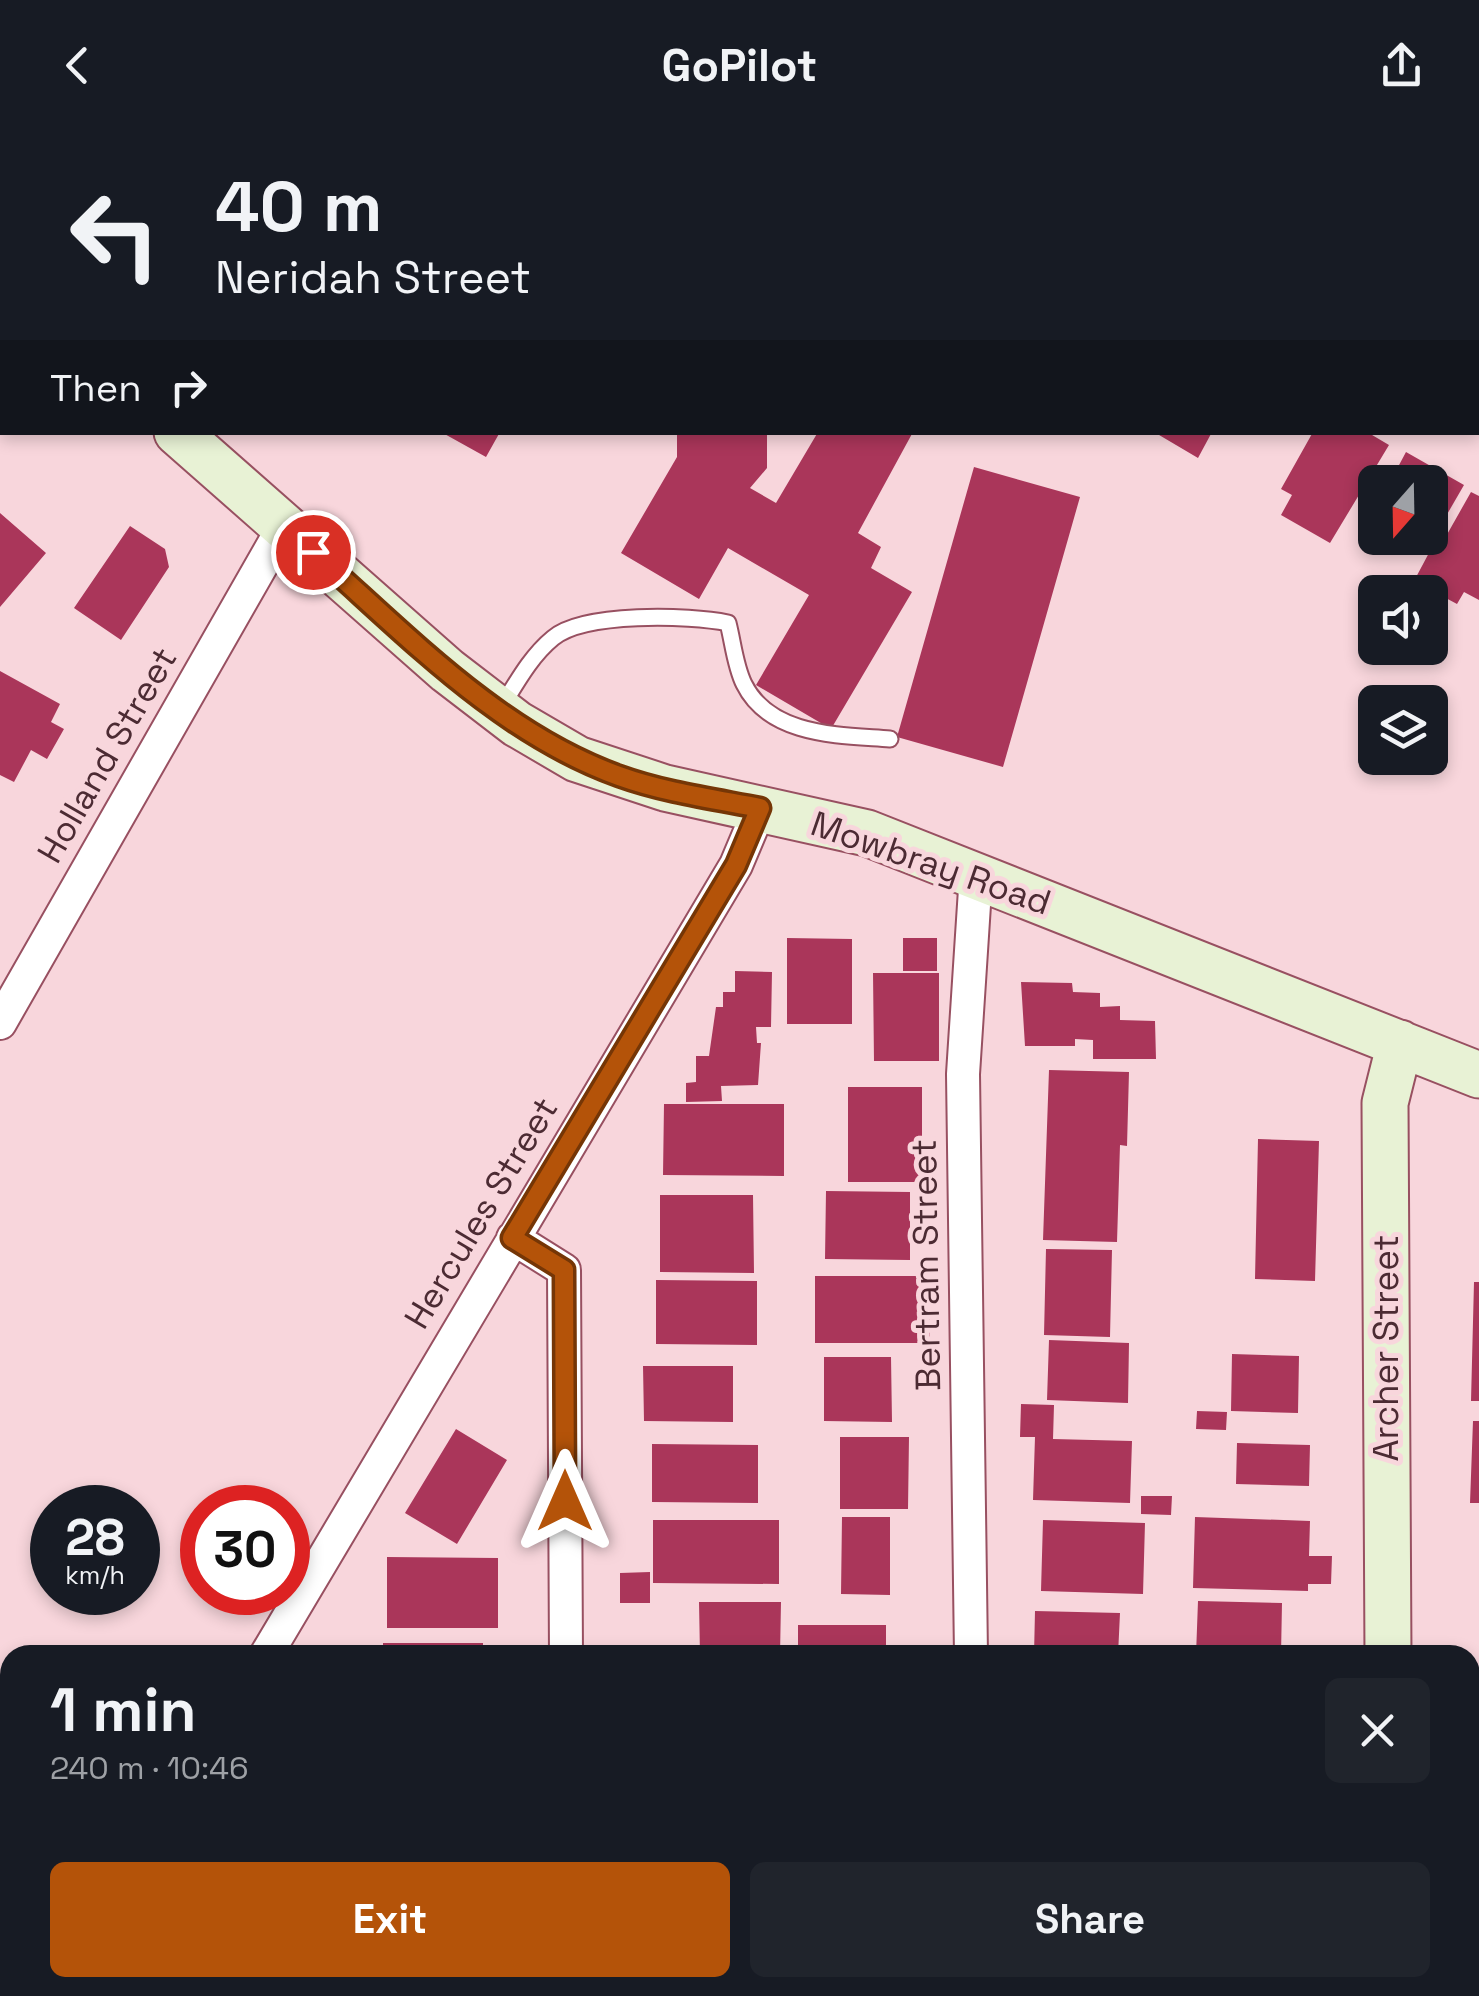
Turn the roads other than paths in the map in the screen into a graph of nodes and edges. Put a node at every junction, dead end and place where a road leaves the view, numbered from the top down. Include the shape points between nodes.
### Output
1 (179, 435) edge
2 (284, 526) junction
3 (499, 712) junction
4 (890, 740) dead end
5 (760, 808) junction
6 (976, 874) junction
7 (0, 1022) edge
8 (1400, 1042) junction
9 (1479, 1075) edge
10 (512, 1238) junction
11 (272, 1645) edge
12 (566, 1645) edge
13 (971, 1645) edge
14 (1388, 1645) edge

1 - 2 main road, Mowbray Road
2 - 3 main road, Mowbray Road
2 - 7 street, Holland Street
3 - 4 lane via 557,634 624,618 688,615 728,623 744,686 775,717 816,733
3 - 5 main road, Mowbray Road via 621,777
5 - 6 main road, Mowbray Road via 867,834
5 - 10 street, Hercules Street via 736,865
6 - 8 main road, Mowbray Road
6 - 13 street, Bertram Street via 963,1074
8 - 9 main road, Mowbray Road
8 - 14 main road, Archer Street via 1385,1103
10 - 11 street, Hercules Street
10 - 12 street via 564,1270

